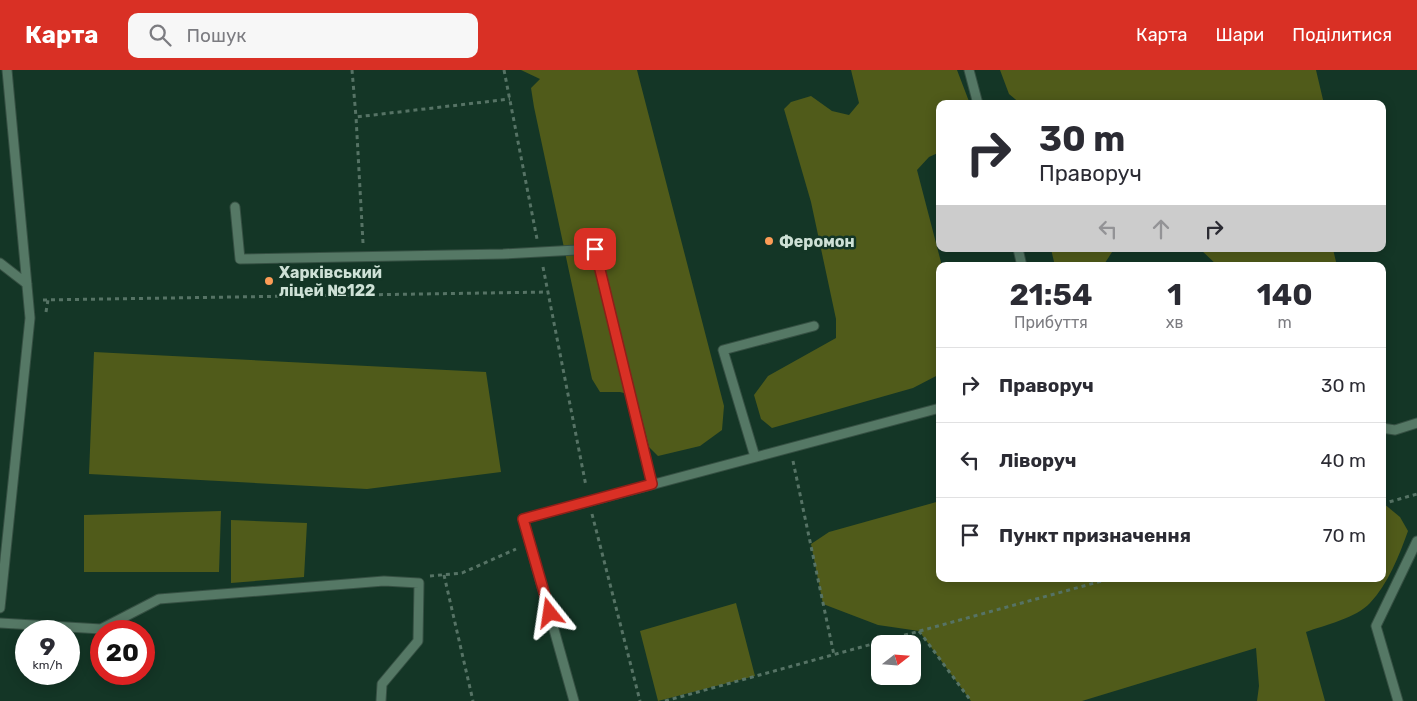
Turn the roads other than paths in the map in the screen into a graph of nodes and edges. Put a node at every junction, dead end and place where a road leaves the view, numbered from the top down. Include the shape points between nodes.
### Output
1 (7, 70) edge
2 (969, 70) edge
3 (977, 100) edge
4 (235, 207) dead end
5 (0, 263) edge
6 (27, 284) junction
7 (814, 326) dead end
8 (936, 409) edge
9 (1417, 423) edge
10 (1386, 429) edge
11 (755, 457) junction
12 (652, 484) junction
13 (1417, 540) edge
14 (0, 608) edge
15 (0, 624) edge
16 (380, 701) edge
17 (574, 701) edge
18 (1398, 701) edge

1 - 6 lane
2 - 3 lane
4 - 12 lane via 240,259 595,249
5 - 6 lane
6 - 14 lane via 29,328
7 - 11 lane via 723,350
8 - 11 lane
9 - 10 lane via 1395,430
11 - 12 lane
12 - 17 lane via 523,519
13 - 18 lane via 1376,626
15 - 16 lane via 101,629 160,599 384,581 419,583 418,641 382,684

